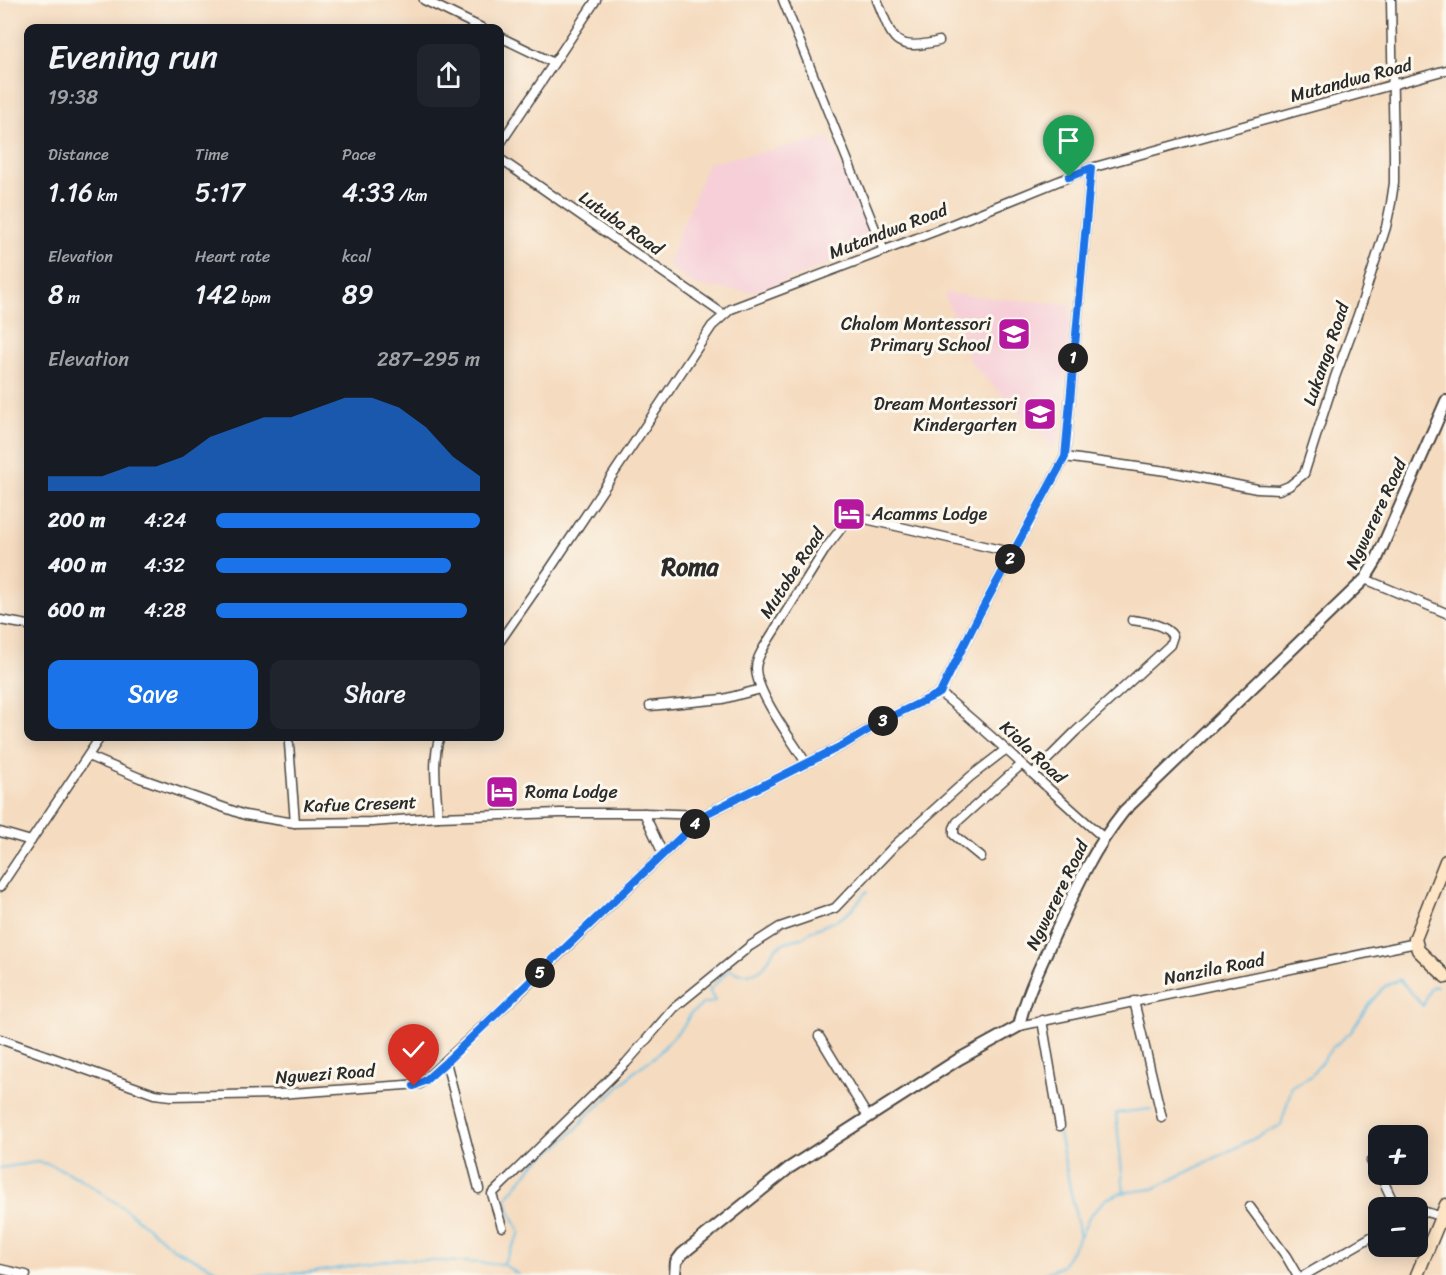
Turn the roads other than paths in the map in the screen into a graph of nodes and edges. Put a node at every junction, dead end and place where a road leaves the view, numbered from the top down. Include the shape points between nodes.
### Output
1 (424, 0) edge
2 (596, 0) edge
3 (783, 0) edge
4 (877, 0) edge
5 (1391, 0) edge
6 (475, 24) edge
7 (504, 39) edge
8 (939, 41) dead end
9 (554, 63) junction
10 (1446, 70) edge
11 (1393, 86) junction
12 (504, 138) edge
13 (504, 162) edge
14 (1091, 168) junction
15 (884, 251) junction
16 (723, 314) junction
17 (1446, 401) edge
18 (1065, 457) junction
19 (1014, 553) junction
20 (1365, 579) junction
21 (1446, 613) edge
22 (0, 620) edge
23 (1132, 620) dead end
24 (24, 624) edge
25 (504, 635) edge
26 (761, 689) junction
27 (940, 693) junction
28 (650, 706) dead end
29 (98, 741) edge
30 (438, 741) edge
31 (289, 744) dead end
32 (1005, 750) junction
33 (88, 756) junction
34 (806, 763) junction
35 (1021, 765) junction
36 (1033, 774) junction
37 (644, 813) junction
38 (704, 815) junction
39 (438, 817) junction
40 (294, 823) junction
41 (0, 832) edge
42 (1103, 837) junction
43 (31, 841) junction
44 (663, 854) junction
45 (981, 857) dead end
46 (1446, 861) edge
47 (0, 887) edge
48 (1416, 944) junction
49 (1446, 977) edge
50 (1134, 1001) junction
51 (1042, 1020) junction
52 (1019, 1026) junction
53 (819, 1036) dead end
54 (0, 1039) edge
55 (446, 1062) junction
56 (868, 1117) junction
57 (1162, 1118) dead end
58 (1060, 1126) dead end
59 (479, 1189) dead end
60 (1250, 1207) dead end
61 (1428, 1212) edge
62 (1444, 1213) edge
63 (502, 1227) dead end
64 (1368, 1239) edge
65 (0, 1269) edge
66 (26, 1275) edge
67 (675, 1275) edge
68 (1297, 1275) edge
69 (1305, 1275) edge
70 (1417, 1275) edge

1 - 6 street
2 - 9 street
3 - 15 street
4 - 8 street via 896,40 914,45
5 - 11 street, Lukanga Road
7 - 9 street
9 - 12 street
10 - 11 street, Mutandwa Road
11 - 14 street, Mutandwa Road
11 - 18 street, Lukanga Road via 1394,183 1386,227 1304,474 1279,490 1257,489
13 - 16 street, Lutuba Road
14 - 15 street, Mutandwa Road
14 - 18 street
15 - 16 street, Mutandwa Road
16 - 25 street, Mutandwa Road
17 - 20 street, Ngwerere Road
18 - 19 street
19 - 26 street, Mutobe Road via 861,518 851,519 826,548 759,656 756,669
19 - 27 street
20 - 21 street
20 - 42 street, Ngwerere Road via 1124,811
22 - 24 street
23 - 36 street via 1170,632 1170,645
26 - 28 street via 723,699
26 - 34 street, Mutobe Road
27 - 32 street, Kiola Road
27 - 34 street, Ngwezi Road
29 - 33 street
30 - 39 street
31 - 40 street
32 - 35 street, Kiola Road
32 - 63 street via 895,845 835,908 780,927 750,946 674,1008 626,1063 492,1194
33 - 40 street, Kafue Cresent via 245,814
33 - 43 street
34 - 38 street, Ngwezi Road
35 - 36 street, Kiola Road
35 - 45 street via 954,828 954,835
36 - 42 street, Kiola Road
37 - 38 street, Kafue Cresent
37 - 39 street, Kafue Cresent
37 - 44 street
38 - 44 street, Ngwezi Road
39 - 40 street, Kafue Cresent
41 - 43 street
42 - 52 street, Ngwerere Road via 1050,945 1023,1007
43 - 47 street
44 - 55 street, Ngwezi Road
46 - 48 main road via 1416,933
48 - 49 main road
48 - 50 street, Nanzila Road
50 - 51 street, Nanzila Road
50 - 57 street
51 - 52 street, Nanzila Road
51 - 58 street
52 - 56 street
53 - 56 street
54 - 55 street, Ngwezi Road via 154,1094 171,1096 414,1086
55 - 59 street
56 - 67 street via 789,1168 682,1254 676,1262
60 - 68 street
61 - 62 street
62 - 70 main road
64 - 69 street
65 - 66 street

